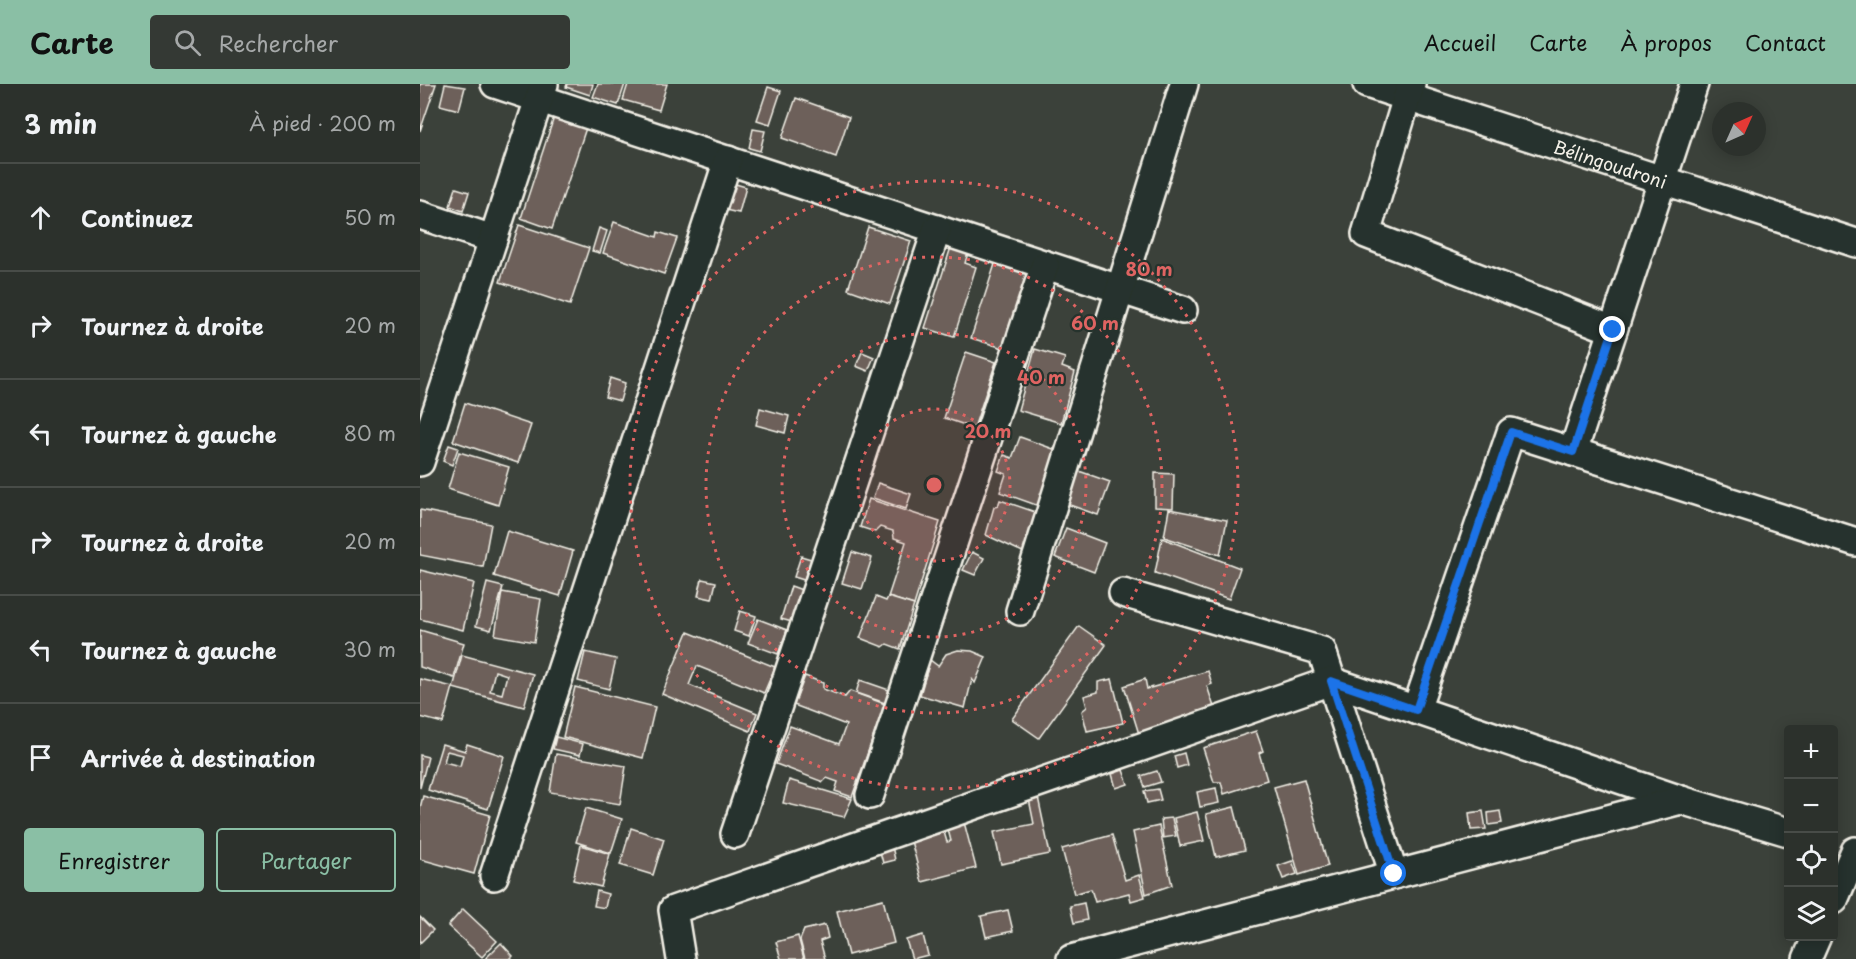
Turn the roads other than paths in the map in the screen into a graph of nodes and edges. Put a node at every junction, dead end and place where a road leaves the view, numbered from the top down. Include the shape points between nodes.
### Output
1 (495, 84) edge
2 (1184, 84) edge
3 (1366, 84) edge
4 (1694, 84) edge
5 (542, 91) edge
6 (1409, 91) edge
7 (728, 160) junction
8 (1662, 180) junction
9 (420, 215) edge
10 (937, 229) junction
11 (493, 239) junction
12 (1856, 243) edge
13 (1045, 265) junction
14 (1120, 290) junction
15 (1183, 310) dead end
16 (1613, 330) junction
17 (1573, 452) junction
18 (420, 462) edge
19 (1856, 542) edge
20 (1123, 593) dead end
21 (1020, 611) dead end
22 (1331, 681) junction
23 (1416, 710) junction
24 (870, 795) dead end
25 (1681, 800) junction
26 (1784, 831) edge
27 (735, 834) dead end
28 (1838, 846) edge
29 (1856, 851) edge
30 (1394, 874) junction
31 (494, 876) dead end
32 (1838, 889) edge
33 (1815, 941) edge
34 (1129, 952) edge
35 (681, 959) edge
36 (1071, 959) edge
37 (1151, 959) edge
38 (1807, 959) edge

1 - 5 street
2 - 14 street
3 - 6 street, Bélingoudroni
4 - 8 street
5 - 7 street
5 - 11 street
6 - 8 street, Bélingoudroni
6 - 16 street via 1366,234
7 - 10 street
7 - 31 street
8 - 12 street, Bélingoudroni
8 - 16 street
9 - 11 street
10 - 13 street
10 - 27 street
11 - 18 street
13 - 14 street
13 - 24 street
14 - 15 street
14 - 21 street
16 - 17 street
17 - 19 street
17 - 23 street via 1511,432
20 - 22 street via 1322,651
22 - 23 street
22 - 30 street
22 - 35 street via 673,909
23 - 25 street
25 - 26 street
25 - 30 street
28 - 29 street
29 - 32 street
30 - 34 street
33 - 38 street
34 - 36 street
34 - 37 street

